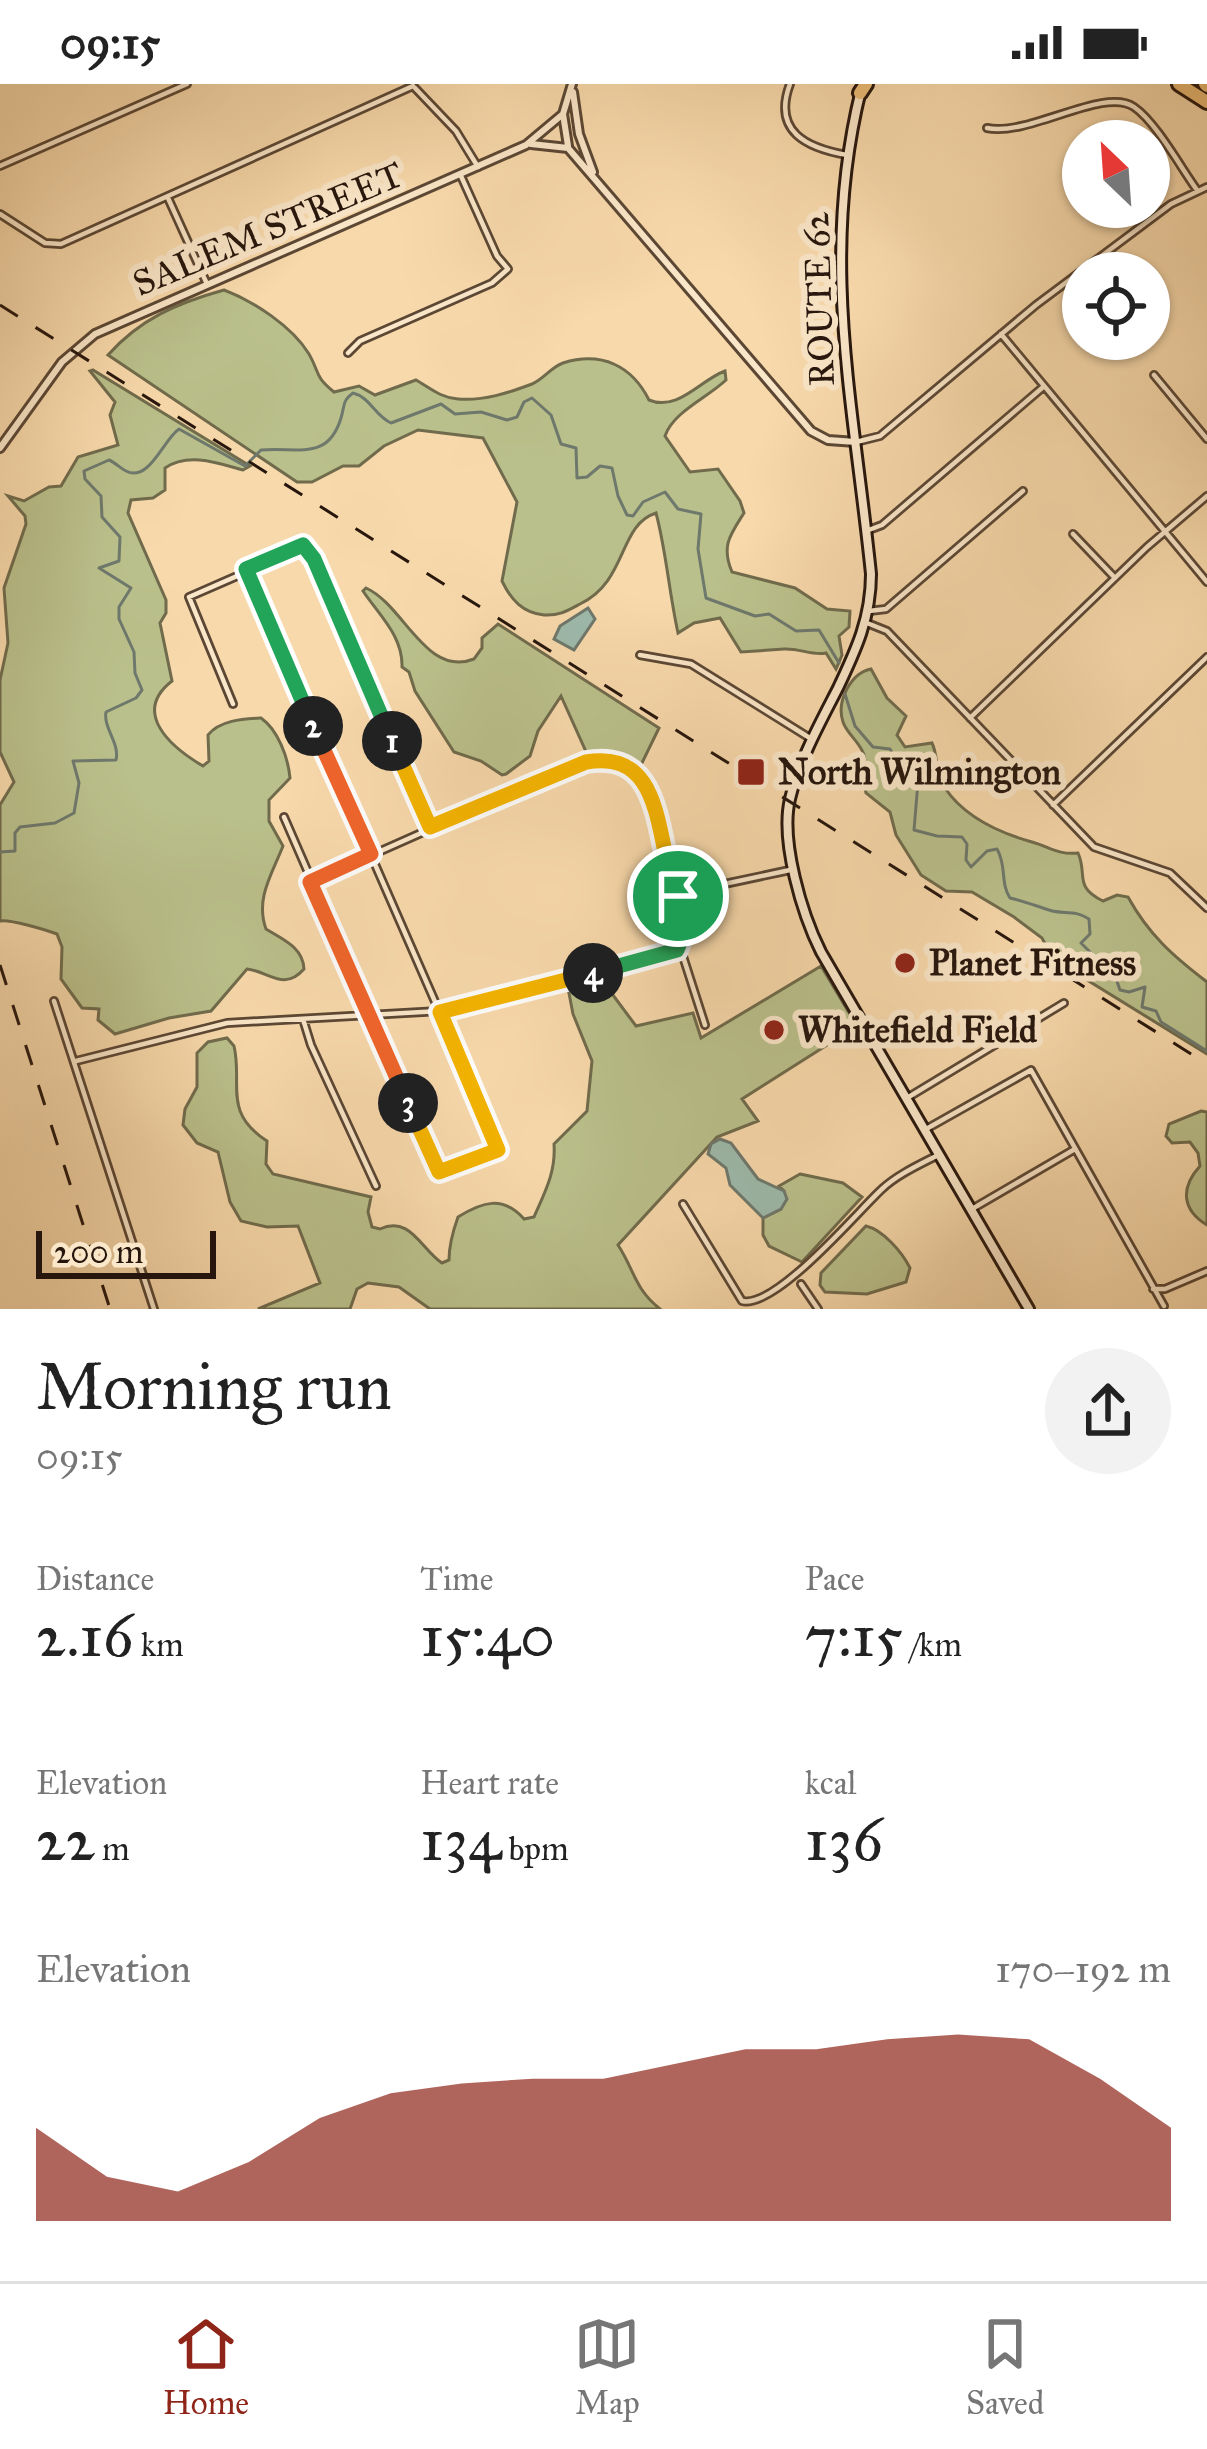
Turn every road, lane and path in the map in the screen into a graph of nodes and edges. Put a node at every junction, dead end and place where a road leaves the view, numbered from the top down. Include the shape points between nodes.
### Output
1 (188, 84) edge
2 (572, 84) edge
3 (790, 84) edge
4 (1179, 84) edge
5 (412, 85) edge
6 (863, 87) edge
7 (1207, 102) edge
8 (562, 114) junction
9 (987, 128) dead end
10 (578, 130) junction
11 (526, 145) junction
12 (568, 148) junction
13 (847, 155) junction
14 (0, 166) edge
15 (478, 167) junction
16 (461, 175) junction
17 (597, 180) junction
18 (1207, 187) edge
19 (1197, 190) junction
20 (168, 198) junction
21 (0, 214) edge
22 (207, 284) junction
23 (1001, 334) junction
24 (348, 353) dead end
25 (1154, 376) dead end
26 (1044, 386) junction
27 (1207, 439) edge
28 (856, 442) junction
29 (0, 448) edge
30 (1023, 491) dead end
31 (1207, 496) edge
32 (866, 530) junction
33 (1165, 531) junction
34 (1072, 534) dead end
35 (246, 569) junction
36 (1115, 578) junction
37 (1207, 582) edge
38 (869, 611) junction
39 (867, 623) junction
40 (640, 655) dead end
41 (1207, 657) edge
42 (232, 704) dead end
43 (970, 718) junction
44 (813, 740) junction
45 (1053, 806) junction
46 (284, 817) dead end
47 (430, 827) junction
48 (371, 854) junction
49 (795, 869) junction
50 (310, 882) junction
51 (678, 896) junction
52 (1207, 908) edge
53 (680, 946) junction
54 (54, 1001) dead end
55 (1064, 1003) dead end
56 (440, 1012) junction
57 (369, 1015) junction
58 (303, 1018) junction
59 (705, 1024) dead end
60 (76, 1061) junction
61 (907, 1098) junction
62 (926, 1130) junction
63 (1075, 1149) junction
64 (940, 1154) junction
65 (376, 1186) dead end
66 (683, 1204) dead end
67 (972, 1209) junction
68 (1207, 1271) edge
69 (799, 1282) junction
70 (1154, 1289) junction
71 (1164, 1306) edge
72 (154, 1309) edge
73 (818, 1309) edge
74 (1029, 1309) edge

1 - 14 street
2 - 8 street
2 - 10 street
3 - 13 street via 785,110 797,137
4 - 7 highway
5 - 15 street via 457,131
5 - 20 street
6 - 13 main road, ROUTE 62
8 - 10 street
8 - 11 street, SALEM STREET
8 - 12 street
9 - 19 street via 1011,131 1126,103
10 - 12 street
10 - 17 street
11 - 12 street
11 - 15 street, SALEM STREET
12 - 17 street
13 - 28 main road, ROUTE 62 via 838,280
15 - 16 street, SALEM STREET
16 - 22 street, SALEM STREET
16 - 24 street via 508,269
17 - 28 street via 806,426 823,438
18 - 19 street
19 - 23 street
20 - 21 street via 57,246
20 - 22 street
22 - 29 street, SALEM STREET via 76,347
23 - 26 street
23 - 28 street via 893,427
25 - 27 street
26 - 32 street
26 - 33 street
28 - 32 main road, ROUTE 62
30 - 38 street via 888,607
31 - 33 street
32 - 38 main road, ROUTE 62
33 - 36 street
33 - 37 street
34 - 36 street
35 - 42 street via 189,597
35 - 47 street via 305,545
35 - 48 street
36 - 43 street
38 - 39 main road, ROUTE 62
39 - 43 street via 886,630
39 - 44 main road, ROUTE 62
40 - 44 street via 689,664
41 - 45 street
43 - 45 street
44 - 49 main road, ROUTE 62 via 788,807
45 - 52 street via 1094,847 1170,873
46 - 50 street
47 - 48 street
47 - 51 street via 586,762 621,763 647,786
48 - 50 street
48 - 56 street
49 - 51 street
49 - 61 main road, ROUTE 62 via 818,946
50 - 57 street
51 - 53 street
53 - 56 street
53 - 59 street
54 - 60 street
55 - 61 street
56 - 57 street
56 - 57 street via 498,1148 450,1172 439,1172
57 - 58 street
58 - 60 street via 227,1023
58 - 65 street
60 - 72 street
61 - 62 main road, ROUTE 62
62 - 63 street via 1030,1070
62 - 64 main road, ROUTE 62
63 - 67 street
63 - 70 street
64 - 67 main road, ROUTE 62
64 - 69 street via 884,1187
66 - 69 street via 746,1306 761,1306
67 - 74 main road, ROUTE 62
68 - 70 street
69 - 73 street
70 - 71 street

